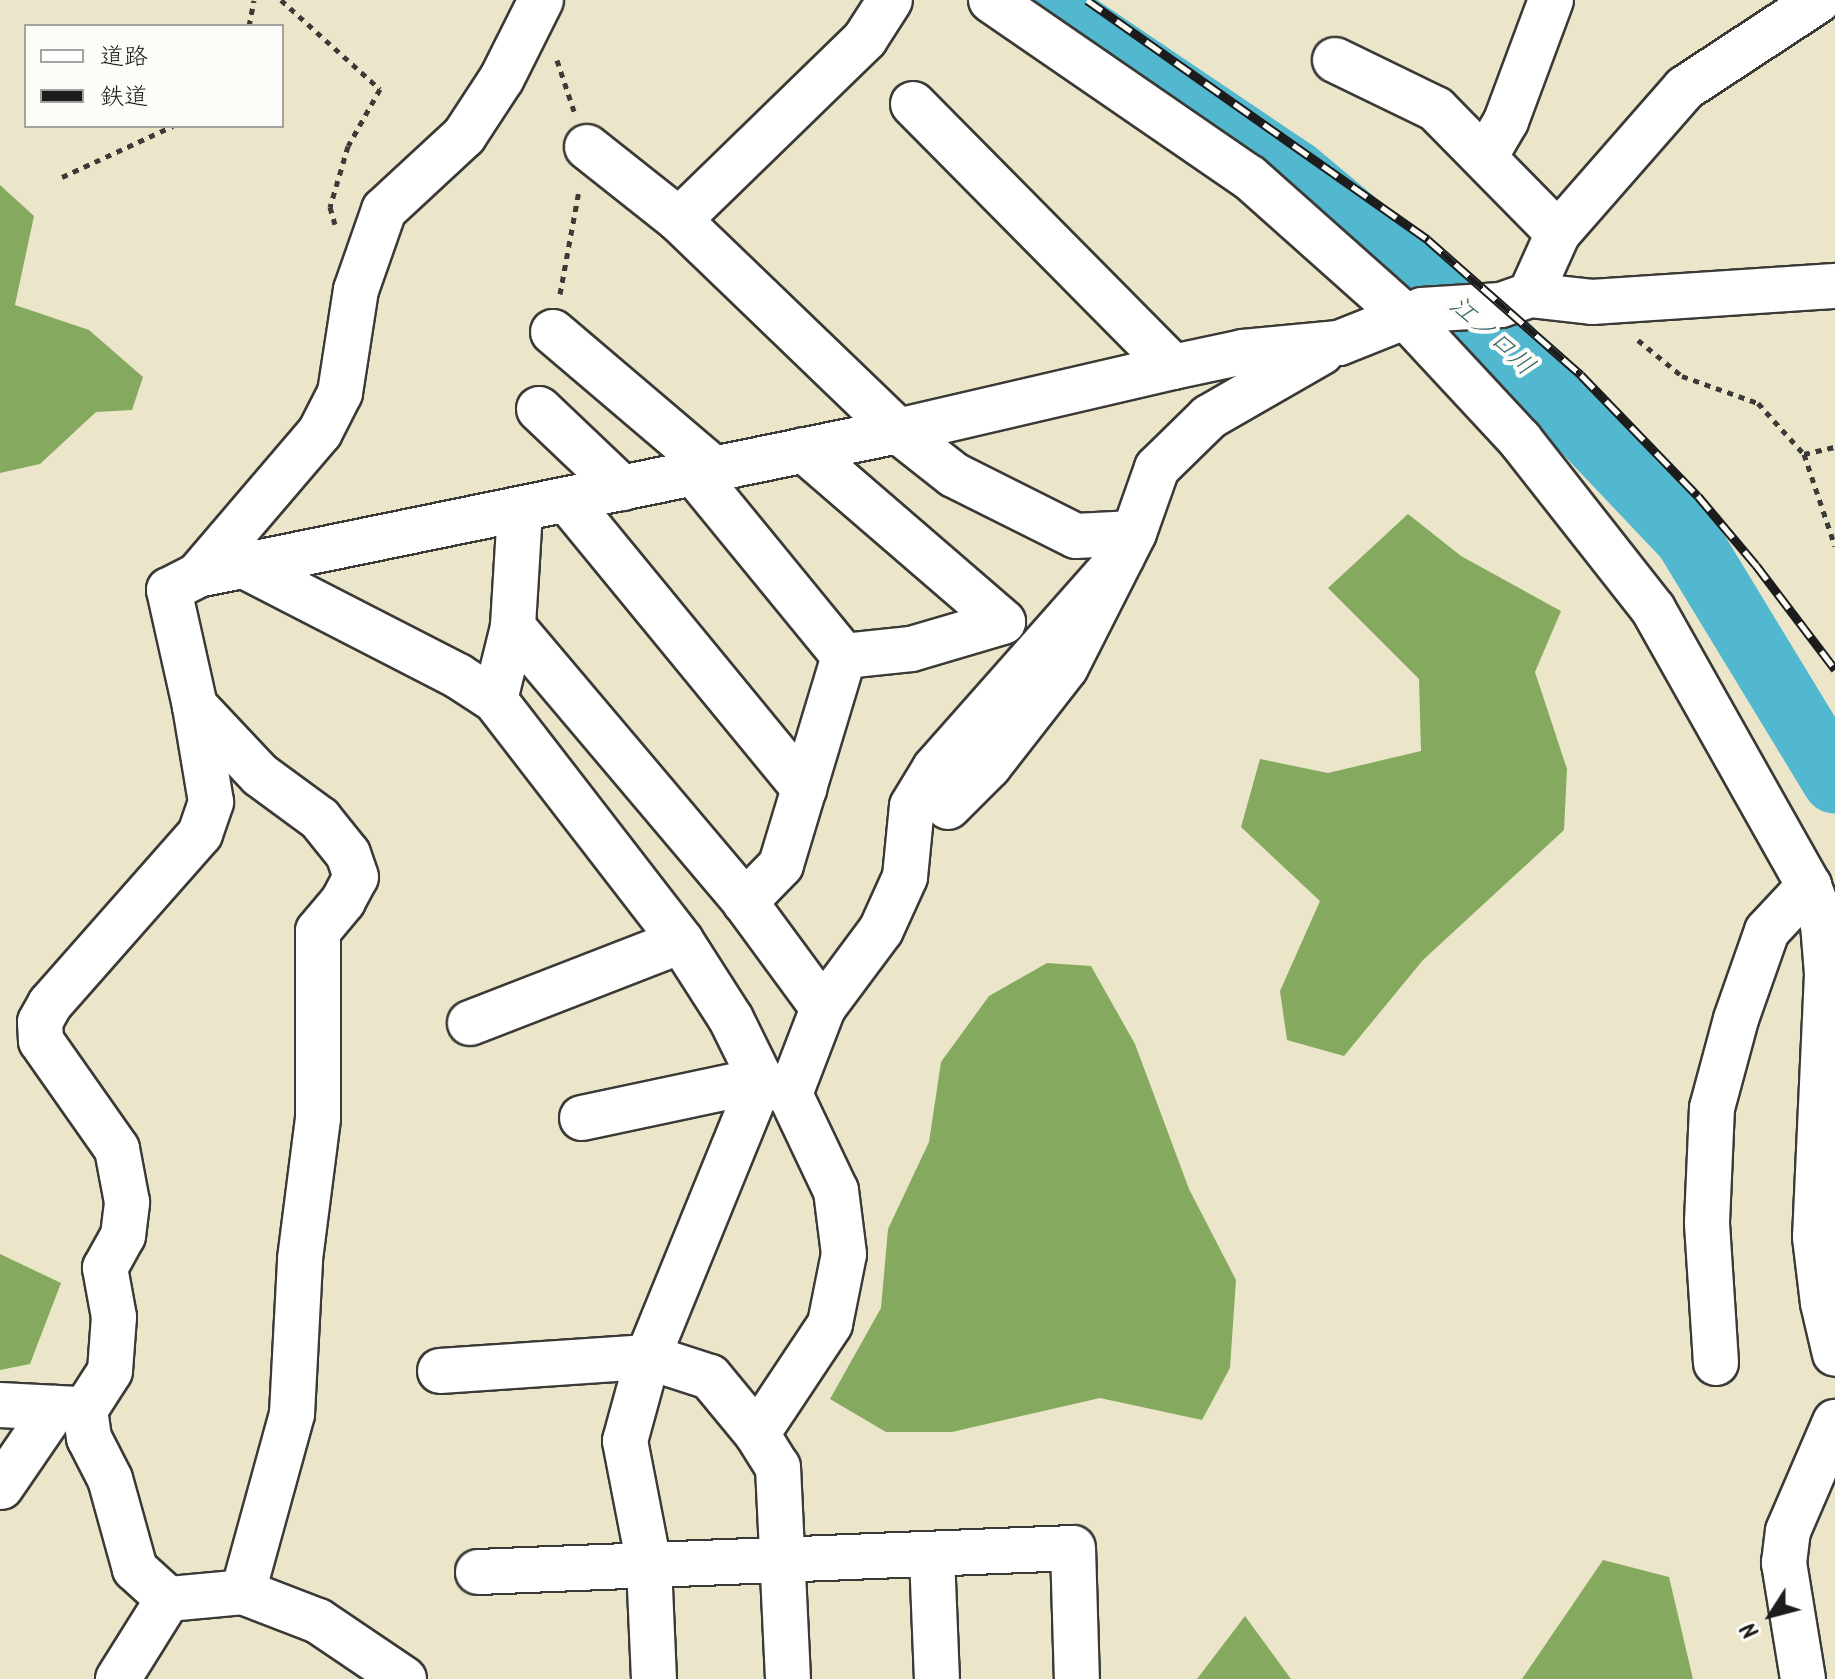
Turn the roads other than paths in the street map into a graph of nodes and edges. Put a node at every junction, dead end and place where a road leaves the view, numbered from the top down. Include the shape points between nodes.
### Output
1 (890, 0) edge
2 (991, 0) edge
3 (1551, 0) edge
4 (1819, 0) edge
5 (540, 4) edge
6 (1335, 60) dead end
7 (913, 104) dead end
8 (587, 147) road end
9 (1485, 157) junction
10 (679, 220) junction
11 (1558, 233) junction
12 (1835, 286) edge
13 (1530, 295) junction
14 (1413, 312) junction
15 (553, 332) road end
16 (1339, 343) junction
17 (1173, 367) junction
18 (539, 409) dead end
19 (898, 431) junction
20 (804, 450) junction
21 (704, 471) junction
22 (622, 488) junction
23 (567, 500) junction
24 (520, 511) junction
25 (1128, 545) junction
26 (244, 566) junction
27 (198, 575) junction
28 (513, 627) junction
29 (844, 656) junction
30 (495, 700) junction
31 (195, 706) junction
32 (804, 789) junction
33 (948, 807) dead end
34 (1809, 886) junction
35 (745, 902) junction
36 (681, 941) junction
37 (823, 1008) junction
38 (470, 1023) dead end
39 (775, 1087) junction
40 (582, 1118) dead end
41 (1829, 1300) edge
42 (1835, 1354) edge
43 (648, 1357) junction
44 (1716, 1363) dead end
45 (440, 1371) dead end
46 (0, 1405) edge
47 (70, 1409) junction
48 (1835, 1422) edge
49 (757, 1434) junction
50 (1, 1487) edge
51 (932, 1556) junction
52 (781, 1561) junction
53 (649, 1565) junction
54 (478, 1572) dead end
55 (243, 1592) junction
56 (168, 1599) junction
57 (118, 1679) edge
58 (404, 1679) edge
59 (654, 1679) edge
60 (788, 1679) edge
61 (937, 1679) edge
62 (1077, 1679) edge
63 (1803, 1679) edge

1 - 10 street via 865,39
2 - 14 street via 1249,177
3 - 9 street via 1506,121
4 - 11 street via 1685,88
5 - 27 street via 464,136 384,210 356,290 340,393 320,432
6 - 9 street via 1436,109
7 - 17 street
8 - 10 street
9 - 11 street
10 - 19 street
11 - 13 street
12 - 13 street via 1592,302
13 - 14 street via 1501,305
14 - 16 street
14 - 34 street via 1653,609
15 - 21 street
16 - 17 street via 1243,352
16 - 25 street via 1209,417 1157,468
17 - 19 street
18 - 22 street
19 - 20 street
19 - 25 street via 954,475 1076,536
20 - 21 street
20 - 29 street via 1003,622 911,649
21 - 22 street
21 - 29 street
22 - 23 street
23 - 24 street
23 - 32 street
24 - 26 street
24 - 28 street
25 - 33 street via 1066,667 989,766
25 - 37 street via 935,768 912,806 905,877 881,930
26 - 27 street
26 - 30 street
27 - 31 street via 169,590
28 - 30 street
28 - 35 street
29 - 32 street
30 - 36 street
31 - 47 street via 211,802 200,834 50,1004 40,1022 41,1041 117,1149 127,1202 123,1236 105,1268 114,1317 110,1371
31 - 55 street via 260,775 320,819 348,854 356,877 318,931 318,1118 300,1259 292,1414
32 - 35 street via 781,865
34 - 41 street via 1823,924 1827,974 1815,1237
34 - 44 street via 1767,931 1712,1108 1707,1222
35 - 37 street
36 - 38 street
36 - 39 street
37 - 39 street
39 - 40 street
39 - 43 street
39 - 49 street via 836,1191 844,1254 830,1324
41 - 42 street
43 - 45 street
43 - 49 street via 710,1377
43 - 53 street via 625,1441
46 - 47 street
47 - 50 street
47 - 56 street via 110,1479 135,1569
48 - 63 street via 1788,1531 1784,1563
49 - 52 street via 778,1467
51 - 52 street
51 - 61 street
51 - 62 street via 1073,1548
52 - 53 street
52 - 60 street
53 - 54 street
53 - 59 street
55 - 56 street
55 - 58 street via 318,1621
56 - 57 street

